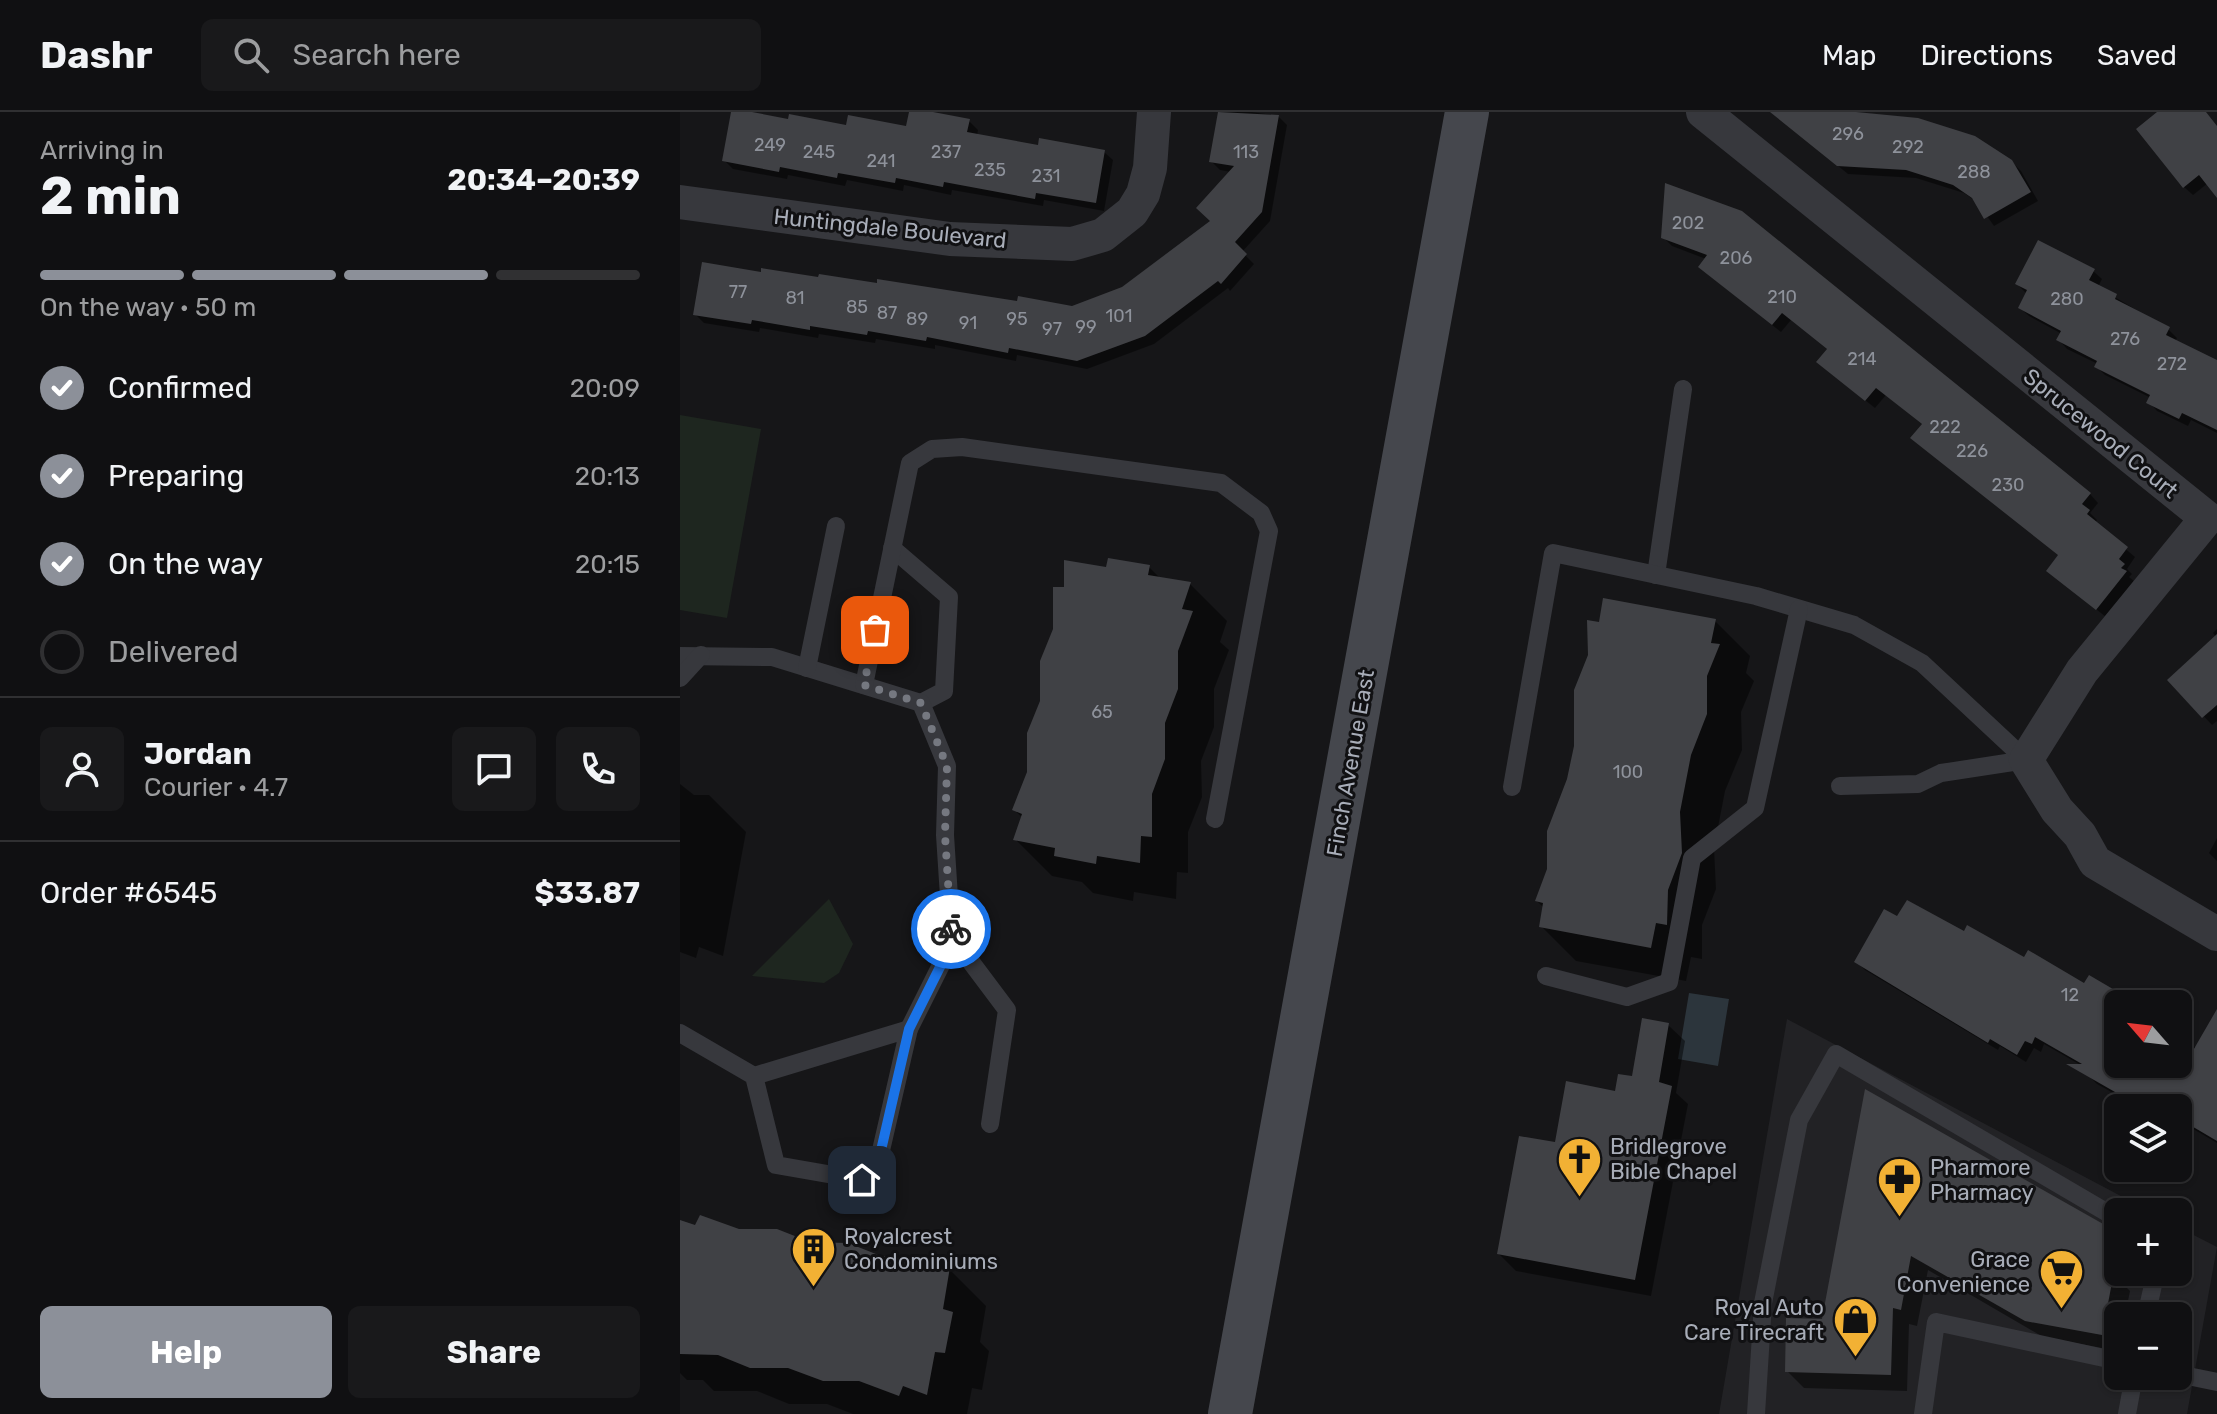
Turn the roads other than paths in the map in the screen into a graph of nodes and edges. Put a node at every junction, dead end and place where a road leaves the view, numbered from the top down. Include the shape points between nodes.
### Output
1 (1154, 112) edge
2 (1467, 112) edge
3 (1703, 112) edge
4 (680, 202) edge
5 (1683, 389) dead end
6 (836, 526) dead end
7 (892, 548) junction
8 (1656, 575) junction
9 (1799, 609) junction
10 (701, 655) junction
11 (680, 656) edge
12 (807, 668) junction
13 (680, 678) edge
14 (864, 685) junction
15 (921, 703) junction
16 (2026, 760) junction
17 (1840, 786) dead end
18 (1512, 787) dead end
19 (1215, 819) dead end
20 (2217, 934) edge
21 (952, 943) junction
22 (1546, 976) dead end
23 (909, 1029) junction
24 (680, 1033) edge
25 (754, 1076) junction
26 (990, 1124) dead end
27 (2104, 1211) edge
28 (2104, 1358) edge
29 (2192, 1377) edge
30 (2217, 1382) edge
31 (2131, 1390) edge
32 (1230, 1414) edge
33 (1756, 1414) edge
34 (1923, 1414) edge
35 (2127, 1414) edge

1 - 4 street, Huntingdale Boulevard via 1150,168 1132,212 1103,235 1072,244 950,239
2 - 32 main road, Finch Avenue East
3 - 16 street, Sprucewood Court via 2207,518 2082,671
5 - 8 lane
6 - 12 lane
7 - 14 lane
7 - 15 lane via 949,597 944,691
7 - 19 lane via 910,463 932,449 962,447 1221,483 1261,513 1269,531
8 - 9 lane
8 - 18 lane via 1553,553
9 - 16 lane via 1854,625 1922,663
9 - 22 lane via 1755,808 1692,858 1669,982 1627,997
10 - 11 lane
10 - 12 lane via 772,657
10 - 13 lane
12 - 14 lane
14 - 15 lane
15 - 21 lane via 947,766
16 - 17 lane via 1941,773 1918,784
16 - 20 street via 2095,862
21 - 23 lane
21 - 26 lane via 1007,1010
23 - 25 lane
23 - 25 lane via 879,1159 862,1180 776,1165
24 - 25 lane
27 - 33 lane via 1836,1054 1799,1120 1763,1303
28 - 34 lane via 1936,1322
29 - 30 lane
31 - 35 lane

